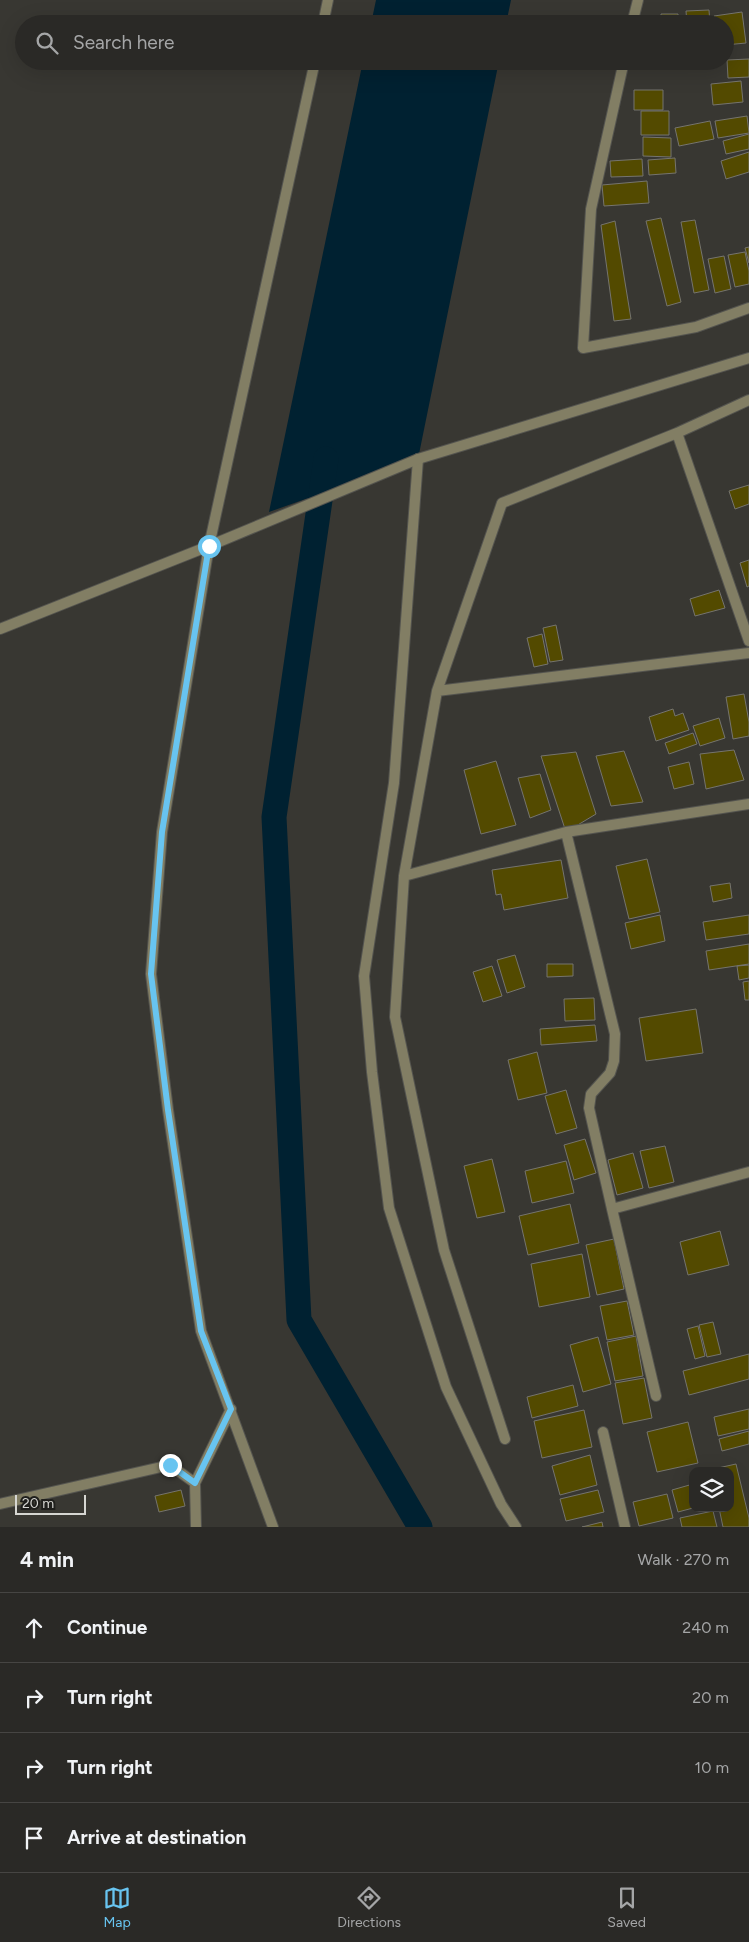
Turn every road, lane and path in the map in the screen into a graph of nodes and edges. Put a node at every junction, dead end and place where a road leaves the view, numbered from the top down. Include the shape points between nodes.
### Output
1 (328, 0) edge
2 (638, 0) edge
3 (325, 15) edge
4 (634, 15) edge
5 (313, 70) edge
6 (622, 70) edge
7 (749, 308) edge
8 (749, 358) edge
9 (749, 400) edge
10 (677, 433) junction
11 (418, 459) junction
12 (209, 546) junction
13 (0, 629) edge
14 (749, 641) edge
15 (749, 653) edge
16 (437, 690) junction
17 (749, 804) edge
18 (566, 832) junction
19 (404, 876) junction
20 (749, 1172) edge
21 (612, 1209) junction
22 (656, 1396) dead end
23 (231, 1409) junction
24 (603, 1432) dead end
25 (505, 1439) dead end
26 (195, 1483) junction
27 (0, 1504) edge
28 (196, 1527) edge
29 (274, 1527) edge
30 (516, 1527) edge
31 (625, 1527) edge

1 - 3 street
2 - 4 street
5 - 12 street
6 - 7 street via 591,210 582,348 696,327
8 - 11 street
9 - 10 street
10 - 14 street
10 - 16 street via 502,503
11 - 12 street
11 - 30 street via 394,783 364,976 372,1072 389,1208 446,1387 501,1504
12 - 13 street
12 - 23 street via 162,832 151,974 201,1331
15 - 16 street
16 - 19 street
17 - 18 street
18 - 19 street
18 - 21 street via 615,1034 610,1073 591,1094 588,1108
19 - 25 street via 395,1016 444,1250
20 - 21 street
21 - 22 street
23 - 26 street
23 - 29 street
24 - 31 street
26 - 27 street via 170,1465
26 - 28 street

